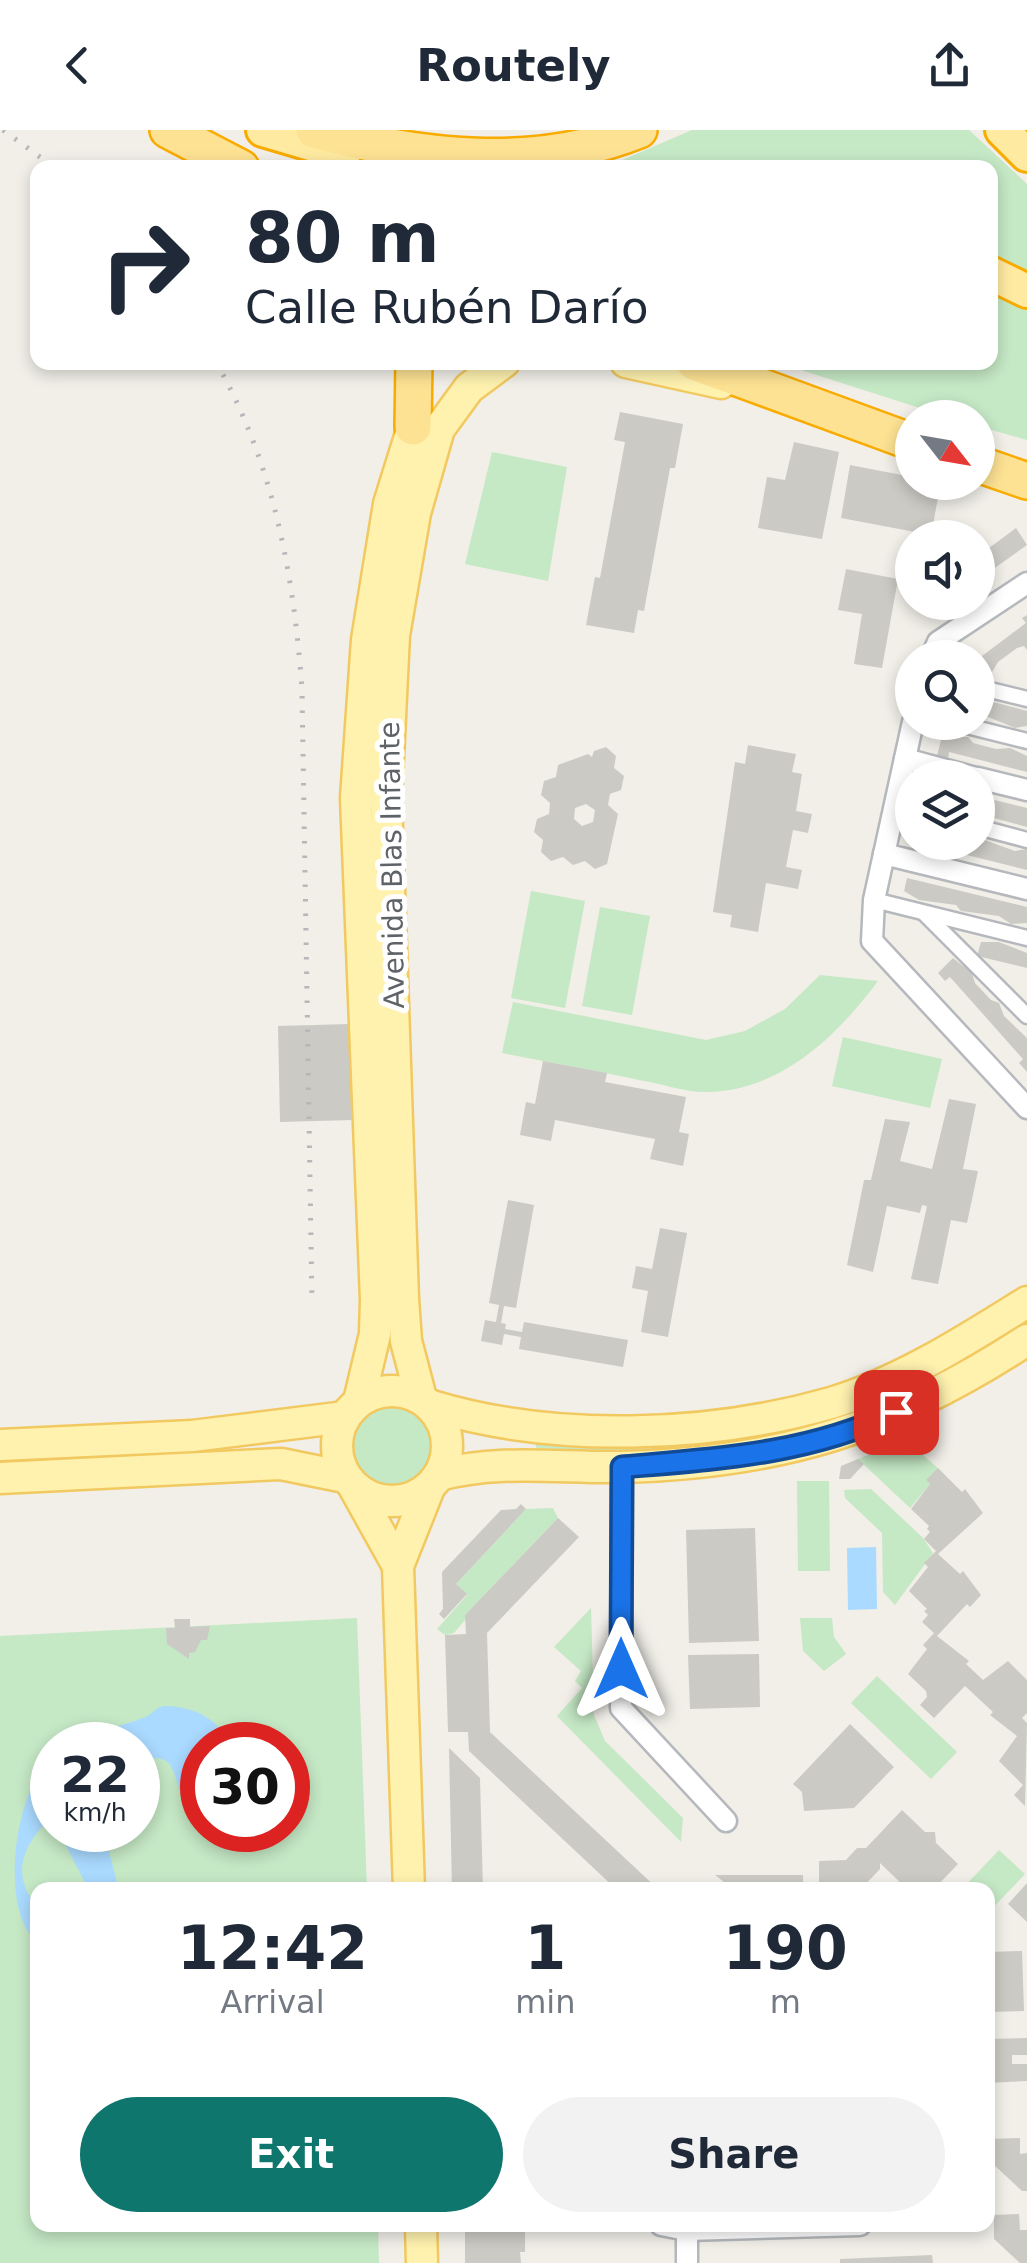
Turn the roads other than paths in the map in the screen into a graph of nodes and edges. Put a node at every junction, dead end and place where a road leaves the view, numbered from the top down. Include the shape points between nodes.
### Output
1 (262, 130) edge
2 (314, 130) edge
3 (639, 130) edge
4 (1002, 130) edge
5 (169, 132) edge
6 (1027, 155) edge
7 (225, 160) edge
8 (378, 160) edge
9 (998, 277) edge
10 (1027, 290) edge
11 (414, 370) edge
12 (493, 370) edge
13 (662, 370) edge
14 (714, 370) edge
15 (772, 394) junction
16 (413, 427) joint
17 (895, 436) edge
18 (995, 469) edge
19 (1027, 478) edge
20 (1026, 587) edge
21 (941, 640) edge
22 (995, 691) edge
23 (1027, 699) edge
24 (995, 733) edge
25 (909, 740) edge
26 (1027, 741) edge
27 (905, 760) edge
28 (995, 782) edge
29 (1027, 790) edge
30 (895, 829) edge
31 (995, 832) edge
32 (1027, 840) edge
33 (884, 854) junction
34 (1027, 890) edge
35 (874, 900) junction
36 (923, 912) junction
37 (1027, 938) edge
38 (1027, 1016) edge
39 (1023, 1096) edge
40 (1027, 1302) edge
41 (1027, 1340) edge
42 (427, 1402) junction
43 (352, 1409) junction
44 (0, 1445) edge
45 (622, 1467) junction
46 (0, 1478) edge
47 (434, 1481) junction
48 (350, 1482) junction
49 (398, 1566) junction
50 (726, 1821) dead end
51 (409, 1882) edge
52 (421, 2232) edge
53 (687, 2232) edge
54 (422, 2263) edge
55 (688, 2263) edge

1 - 8 highway
2 - 3 highway via 392,148 509,158 567,152
4 - 6 highway
5 - 7 highway
9 - 10 highway
11 - 16 highway
12 - 42 main road, Avenida Blas Infante via 468,388 439,429 394,635 386,799 402,1299 406,1341
13 - 15 main road
14 - 15 highway
15 - 17 highway
16 - 43 main road, Avenida Blas Infante via 389,504 367,640 356,798 376,1300 375,1334
18 - 19 highway
20 - 21 street
22 - 23 street
24 - 26 street
25 - 27 street
28 - 29 street
30 - 33 street
31 - 32 street
33 - 34 street
33 - 35 street
35 - 36 street
35 - 39 street via 872,941
36 - 37 street
36 - 38 street
40 - 42 main road via 906,1373 833,1402 755,1420 622,1431 520,1428
41 - 45 main road via 966,1380 810,1445
42 - 43 main road via 389,1390
42 - 47 main road via 448,1440
43 - 44 main road via 192,1436
43 - 48 main road via 336,1447
45 - 47 main road via 474,1466
45 - 50 street via 621,1708
46 - 48 main road via 281,1464
47 - 48 main road via 415,1496 384,1501
47 - 49 main road
48 - 49 main road
49 - 51 main road
52 - 54 main road
53 - 55 street

